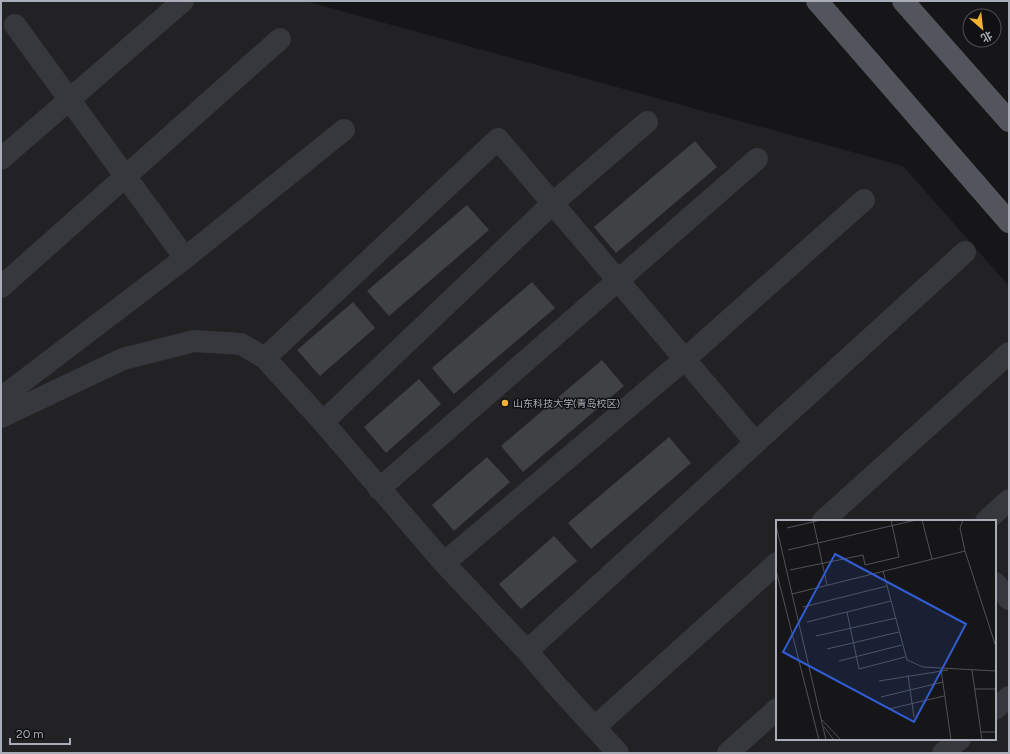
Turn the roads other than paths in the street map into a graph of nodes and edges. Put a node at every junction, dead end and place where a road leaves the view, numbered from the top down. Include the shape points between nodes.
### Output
1 (183, 1) edge
2 (817, 1) edge
3 (903, 1) edge
4 (15, 25) dead end
5 (280, 39) dead end
6 (69, 100) junction
7 (1009, 121) edge
8 (647, 122) dead end
9 (344, 130) dead end
10 (1, 159) edge
11 (757, 159) dead end
12 (125, 176) junction
13 (864, 200) dead end
14 (553, 203) junction
15 (1009, 222) edge
16 (965, 252) dead end
17 (185, 258) junction
18 (618, 281) junction
19 (1, 287) edge
20 (1009, 353) edge
21 (266, 358) junction
22 (685, 359) junction
23 (3, 404) edge
24 (323, 422) junction
25 (755, 442) junction
26 (379, 489) junction
27 (1009, 500) edge
28 (824, 520) edge
29 (987, 520) edge
30 (444, 563) junction
31 (776, 563) edge
32 (996, 584) edge
33 (1009, 599) edge
34 (527, 651) junction
35 (1009, 697) edge
36 (996, 708) edge
37 (776, 710) edge
38 (595, 727) junction
39 (959, 740) edge
40 (618, 753) edge
41 (728, 753) edge
42 (943, 753) edge

1 - 6 lane
2 - 15 main road
3 - 7 main road
4 - 6 lane
5 - 12 lane
6 - 10 lane
6 - 12 lane
8 - 14 lane
9 - 17 lane
11 - 18 lane
12 - 17 lane
12 - 19 lane
13 - 22 lane
14 - 18 lane
14 - 21 lane via 498,139
14 - 24 lane
16 - 25 lane
17 - 23 lane
18 - 22 lane
18 - 26 lane
20 - 28 lane
21 - 23 lane via 241,344 194,341 123,359
21 - 24 lane
22 - 25 lane
22 - 30 lane
24 - 26 lane
25 - 34 lane
26 - 30 lane
27 - 29 lane
30 - 34 lane
31 - 38 lane
32 - 33 lane
34 - 38 lane
35 - 36 lane
37 - 41 lane
38 - 40 lane
39 - 42 lane

